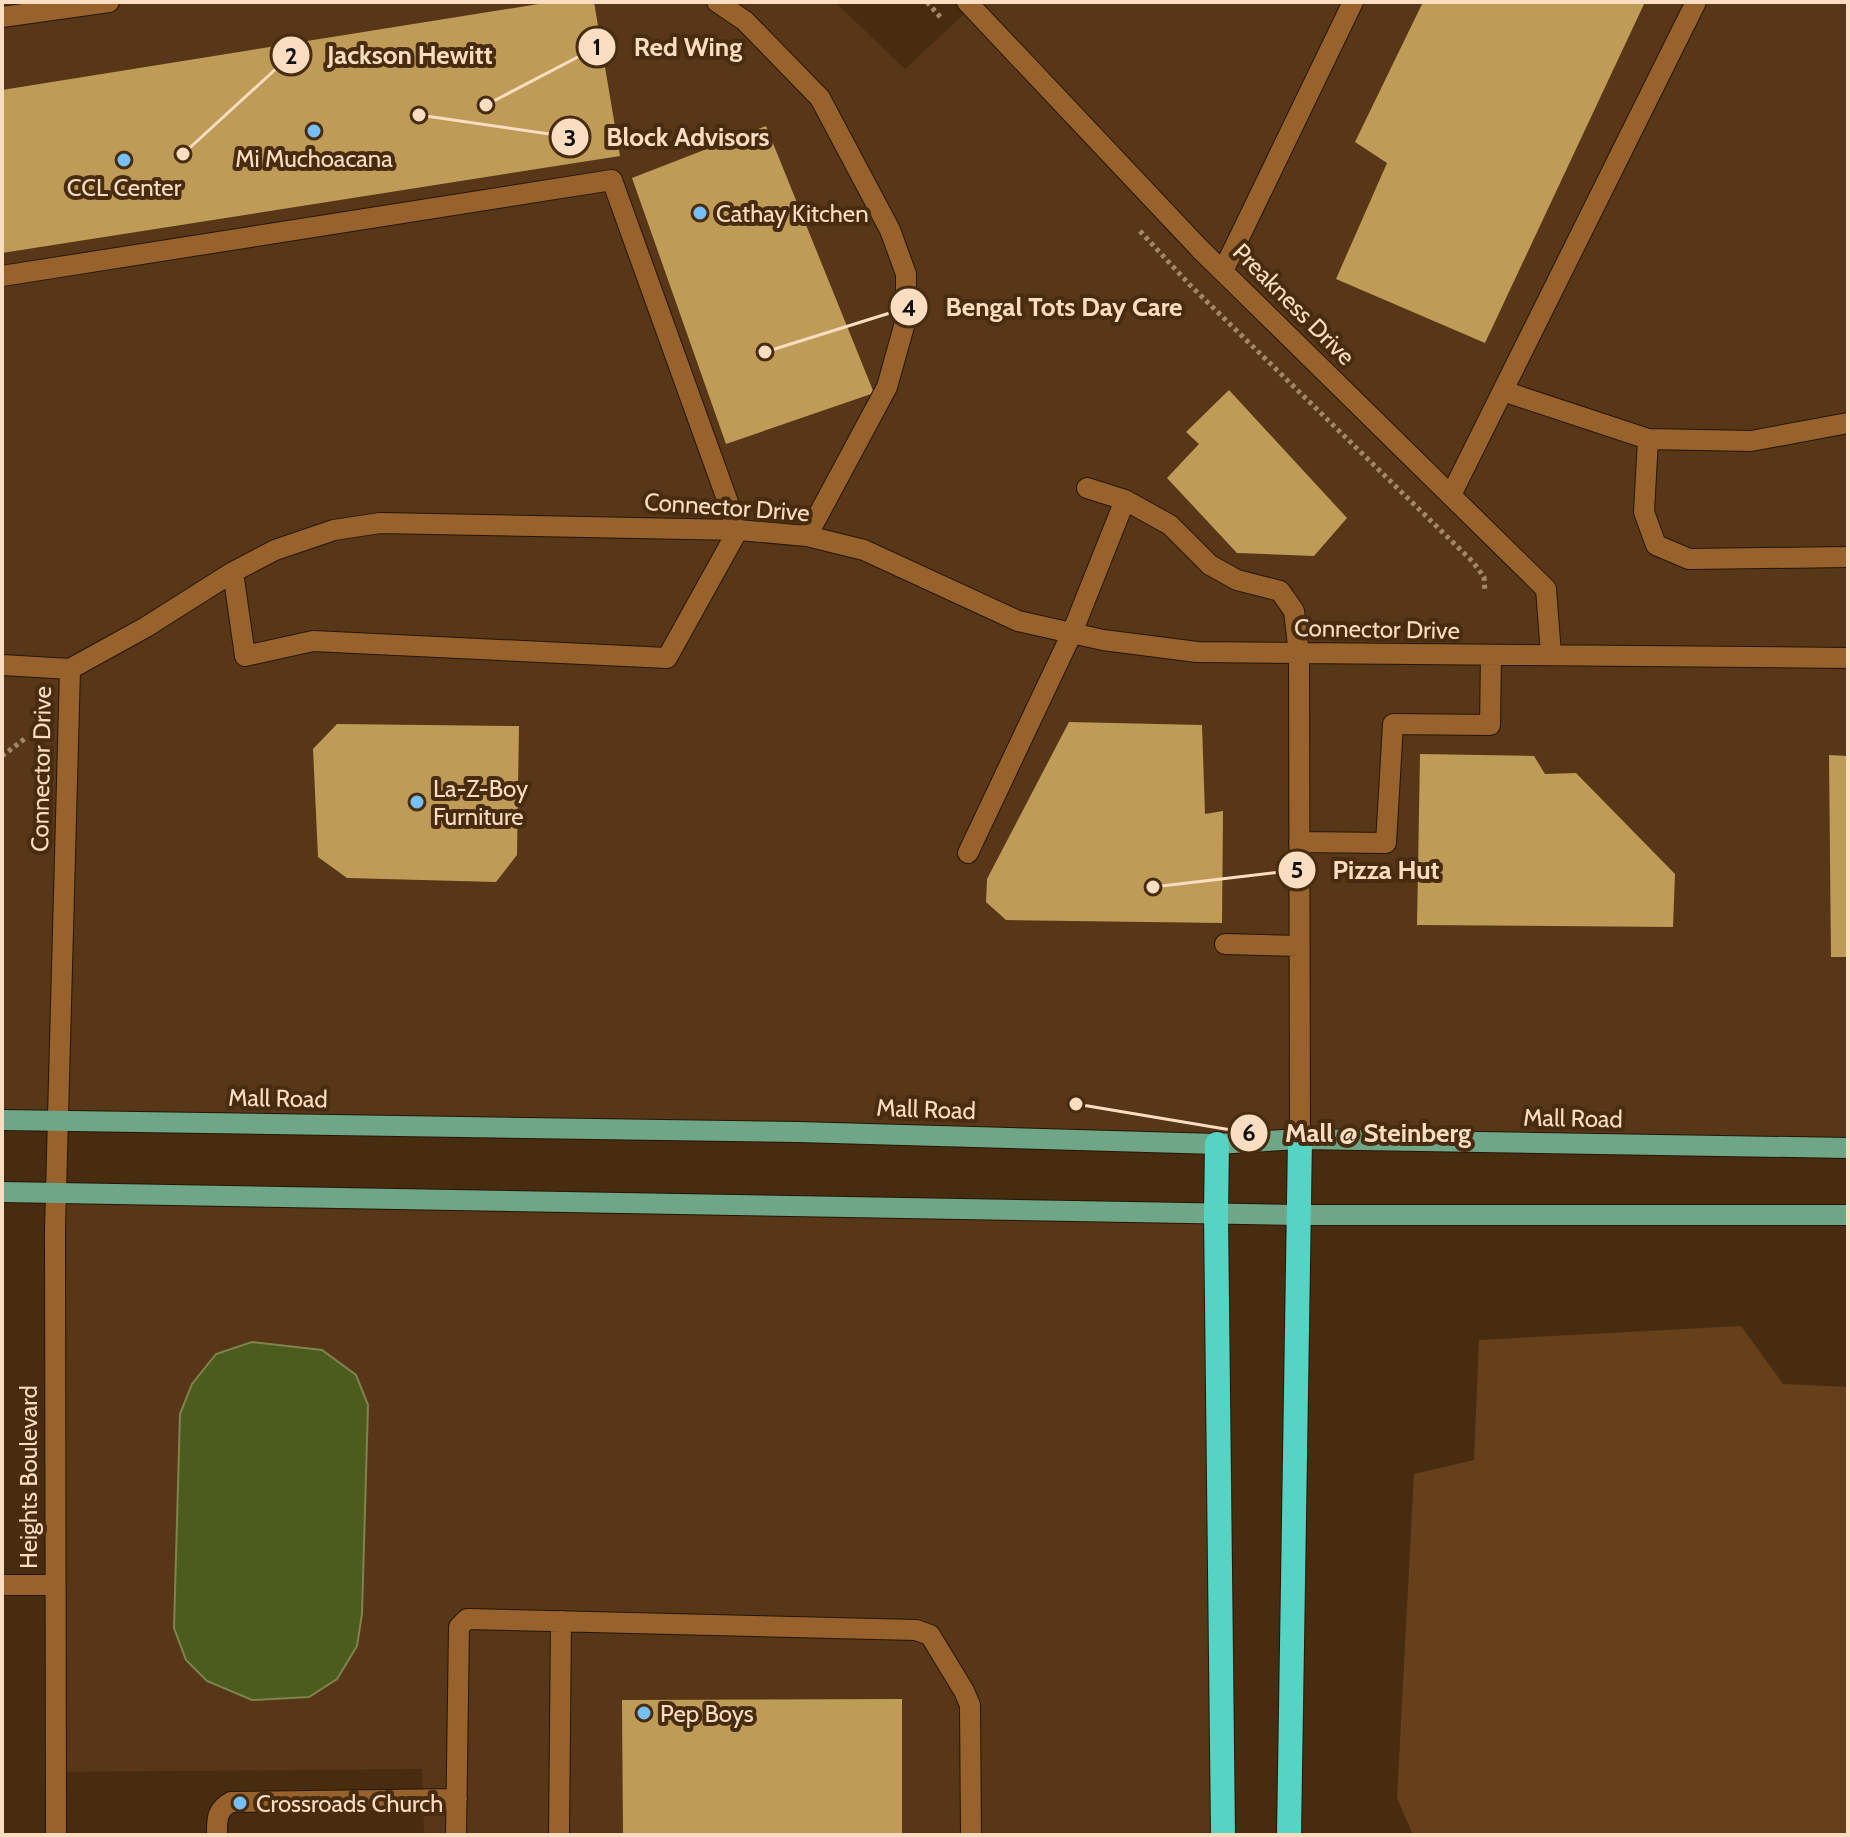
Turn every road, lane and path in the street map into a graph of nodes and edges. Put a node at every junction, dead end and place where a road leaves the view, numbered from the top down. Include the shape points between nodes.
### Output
1 (109, 2) edge
2 (717, 2) edge
3 (967, 2) edge
4 (1353, 2) edge
5 (1696, 2) edge
6 (2, 17) edge
7 (1223, 271) junction
8 (2, 276) edge
9 (1503, 391) junction
10 (1848, 423) edge
11 (1648, 439) junction
12 (1087, 488) dead end
13 (1451, 495) junction
14 (1125, 500) junction
15 (738, 530) junction
16 (807, 536) junction
17 (1848, 557) edge
18 (233, 572) junction
19 (1072, 633) junction
20 (1299, 654) junction
21 (1551, 654) junction
22 (1491, 656) junction
23 (1848, 658) edge
24 (2, 665) edge
25 (70, 669) junction
26 (27, 737) dead end
27 (2, 756) edge
28 (1299, 842) junction
29 (968, 853) dead end
30 (1225, 944) dead end
31 (1299, 946) junction
32 (2, 1120) edge
33 (59, 1120) junction
34 (1300, 1139) junction
35 (1217, 1144) junction
36 (1848, 1148) edge
37 (2, 1192) edge
38 (58, 1193) junction
39 (1216, 1214) junction
40 (1299, 1215) junction
41 (1848, 1215) edge
42 (2, 1585) edge
43 (54, 1585) junction
44 (561, 1621) junction
45 (457, 1799) junction
46 (56, 1835) edge
47 (217, 1835) edge
48 (456, 1835) edge
49 (559, 1835) edge
50 (971, 1835) edge
51 (1223, 1835) edge
52 (1289, 1835) edge

1 - 6 street
2 - 16 street via 745,21 820,98 890,230 906,274 906,319 887,387
3 - 7 street, Preakness Drive
4 - 7 street
5 - 9 street
7 - 13 street, Preakness Drive
8 - 15 street via 612,180
9 - 11 street
9 - 13 street
10 - 11 street via 1751,441
11 - 17 street via 1644,512 1656,545 1689,559
12 - 14 street
13 - 21 street, Preakness Drive via 1546,589
14 - 19 street
14 - 20 street via 1170,525 1210,565 1237,580 1280,591 1294,611
15 - 16 street, Connector Drive
15 - 18 street, Connector Drive via 380,523 309,537
15 - 18 street via 667,658 313,641 245,656
16 - 19 street, Connector Drive via 864,550 1018,621
18 - 25 street, Connector Drive
19 - 20 street, Connector Drive via 1197,652
19 - 29 street
20 - 22 street, Connector Drive
20 - 28 street
21 - 22 street, Connector Drive
21 - 23 street, Connector Drive
22 - 28 street via 1490,725 1393,724 1386,843
24 - 25 street
25 - 33 street, Connector Drive
26 - 27 path
28 - 31 street
30 - 31 street
31 - 34 street
32 - 33 main road, Mall Road
33 - 35 main road, Mall Road
33 - 38 street, Heights Boulevard
34 - 35 main road, Mall Road
34 - 36 main road, Mall Road
34 - 40 highway
35 - 39 highway
37 - 38 main road
38 - 39 main road
38 - 43 street, Heights Boulevard
39 - 40 main road
39 - 51 highway
40 - 41 main road
40 - 52 highway
42 - 43 street
43 - 46 street, Heights Boulevard
44 - 45 street via 461,1622
44 - 49 street
44 - 50 street via 916,1630 930,1635 970,1705
45 - 47 street via 231,1802 217,1816
45 - 48 street

